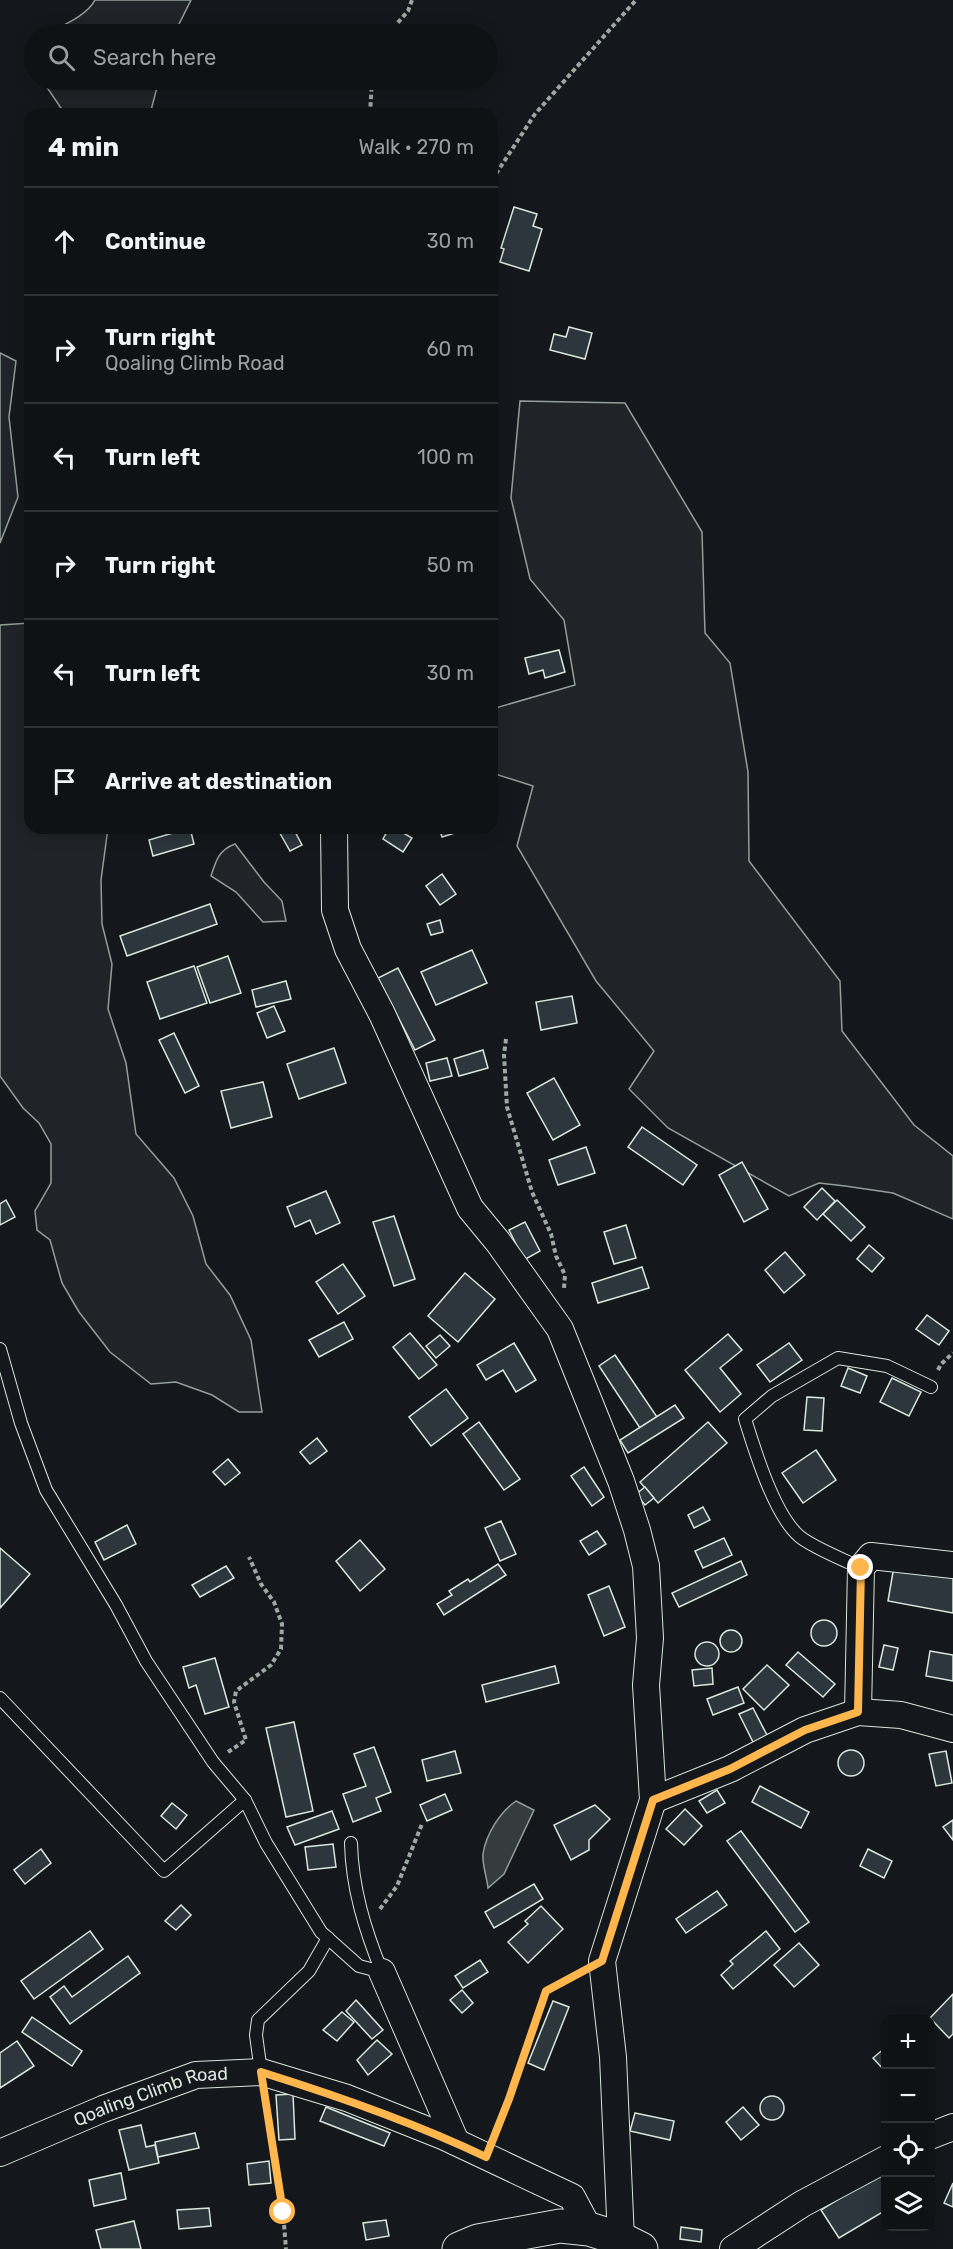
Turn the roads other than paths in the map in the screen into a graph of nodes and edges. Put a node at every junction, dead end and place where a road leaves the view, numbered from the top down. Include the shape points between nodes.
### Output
1 (334, 834) edge
2 (0, 1349) edge
3 (931, 1387) dead end
4 (953, 1565) edge
5 (861, 1568) junction
6 (0, 1698) edge
7 (858, 1712) junction
8 (953, 1730) edge
9 (244, 1800) junction
10 (653, 1800) junction
11 (351, 1843) dead end
12 (328, 1938) junction
13 (382, 1972) junction
14 (261, 2072) junction
15 (953, 2127) edge
16 (935, 2134) edge
17 (456, 2142) junction
18 (0, 2152) edge
19 (881, 2161) edge
20 (589, 2229) junction
21 (631, 2244) edge
22 (459, 2249) edge
23 (733, 2249) edge

1 - 10 street via 335,910 348,949 382,1014 470,1208 555,1321 621,1481 646,1566 650,1638 646,1695
2 - 9 lane via 46,1490 146,1661 213,1762
3 - 5 lane via 887,1366 838,1358 772,1396 745,1419 783,1515 800,1537
4 - 5 street via 871,1556
5 - 7 street
6 - 9 lane via 164,1871
7 - 8 street via 901,1715
7 - 10 street via 805,1730 730,1769
9 - 12 lane via 289,1882
10 - 21 street via 602,1961
11 - 13 lane via 363,1922
12 - 13 lane via 359,1966
12 - 14 lane via 309,1971 258,2020
13 - 17 street
14 - 17 street, Qoaling Climb Road via 347,2098
14 - 18 street, Qoaling Climb Road via 196,2075
15 - 16 street
17 - 20 street, Qoaling Climb Road via 572,2197
19 - 23 street via 802,2204
20 - 21 main road
20 - 22 main road via 560,2226 478,2241

